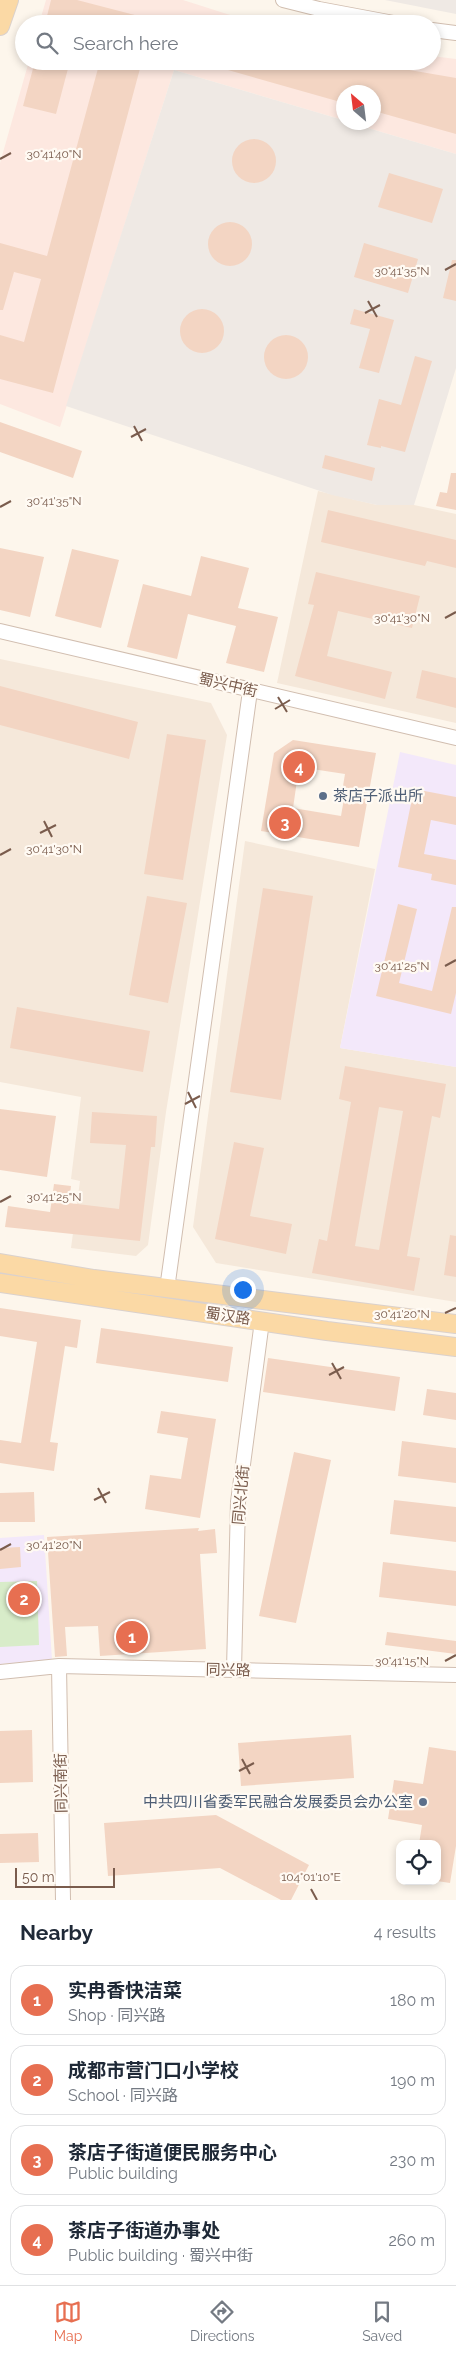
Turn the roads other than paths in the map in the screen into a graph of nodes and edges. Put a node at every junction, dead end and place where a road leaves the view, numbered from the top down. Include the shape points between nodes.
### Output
1 (9, 0) edge
2 (283, 0) edge
3 (348, 15) edge
4 (0, 26) edge
5 (441, 32) edge
6 (456, 34) edge
7 (0, 632) edge
8 (250, 691) junction
9 (456, 738) edge
10 (0, 1263) edge
11 (0, 1283) edge
12 (167, 1289) junction
13 (262, 1321) junction
14 (456, 1324) edge
15 (456, 1347) edge
16 (59, 1666) junction
17 (234, 1670) junction
18 (0, 1672) edge
19 (456, 1676) edge
20 (63, 1900) edge

1 - 4 main road
2 - 3 street
5 - 6 street
7 - 8 street, 蜀兴中街
8 - 9 street, 蜀兴中街
8 - 12 street
10 - 12 main road, 蜀汉路
11 - 13 main road, 蜀汉路
12 - 14 main road, 蜀汉路
13 - 15 main road, 蜀汉路
13 - 17 street, 同兴北街 via 238,1502
16 - 17 street, 同兴路
16 - 18 street, 同兴路
16 - 20 street, 同兴南街
17 - 19 street, 同兴路

